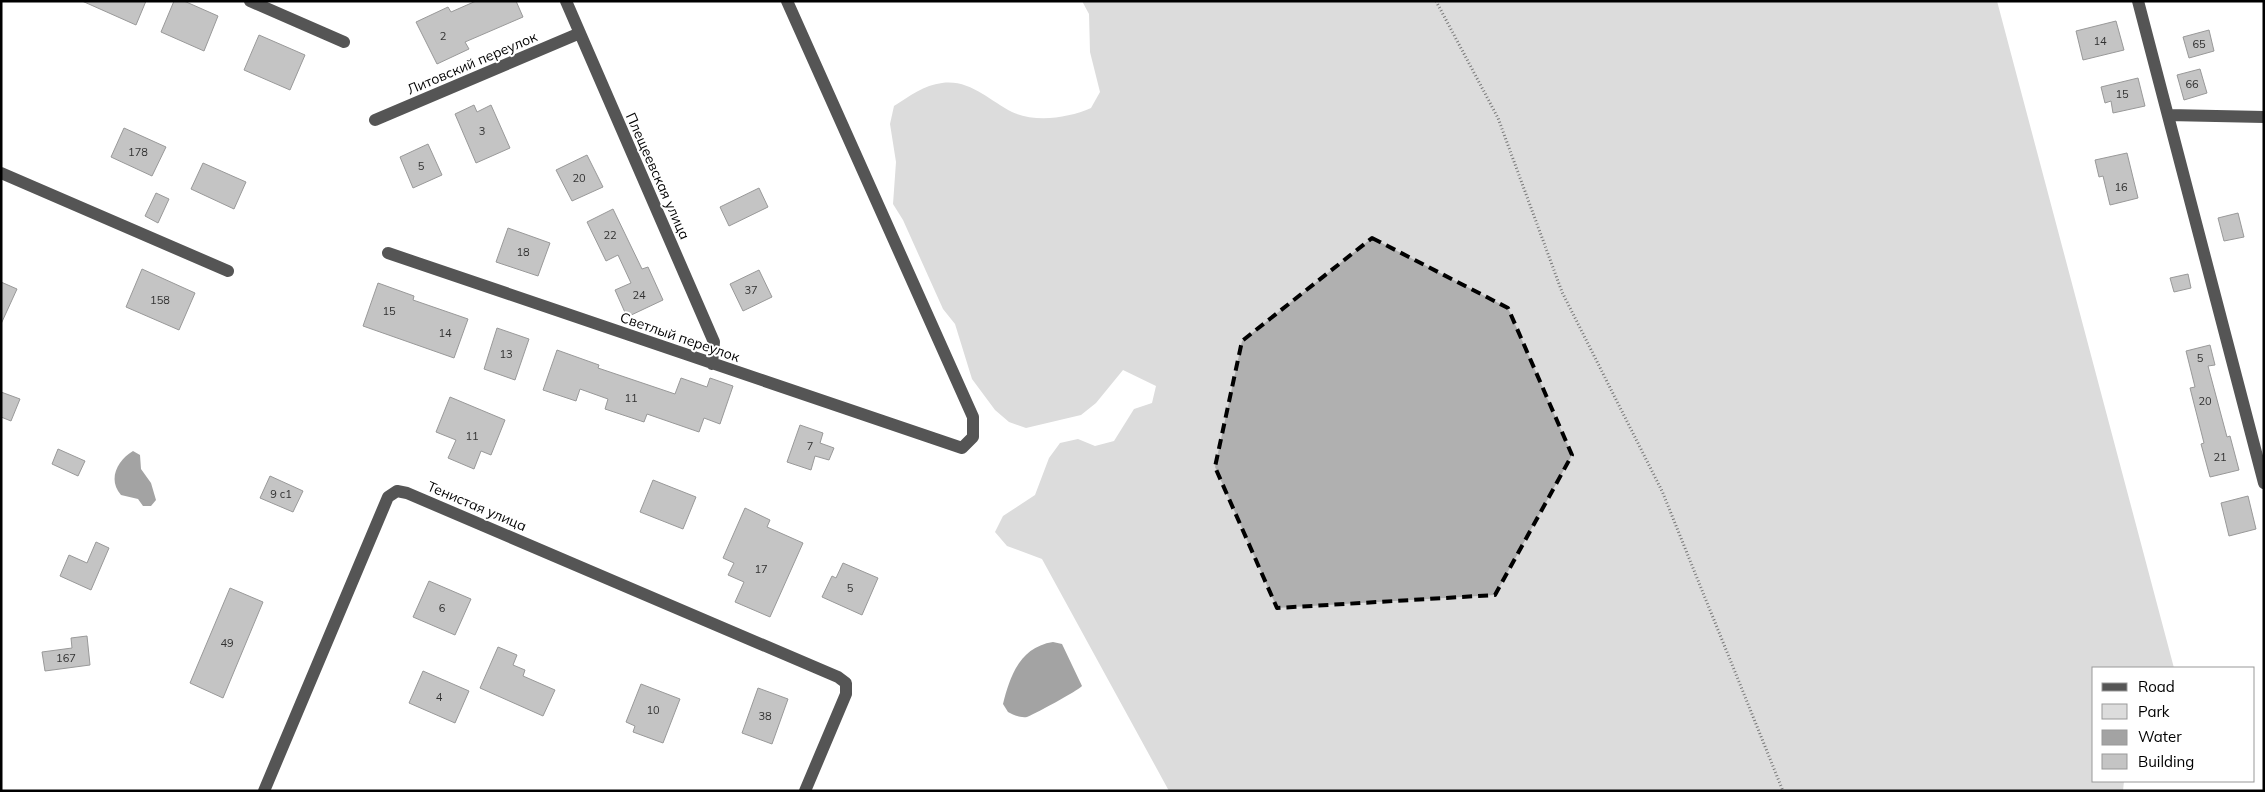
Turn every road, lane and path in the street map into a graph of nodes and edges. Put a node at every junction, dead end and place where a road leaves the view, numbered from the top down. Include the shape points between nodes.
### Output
1 (250, 1) edge
2 (566, 1) edge
3 (787, 1) edge
4 (1436, 1) edge
5 (2138, 1) edge
6 (580, 33) junction
7 (344, 42) dead end
8 (2168, 115) junction
9 (2264, 117) edge
10 (375, 120) dead end
11 (1, 173) edge
12 (388, 253) dead end
13 (228, 272) dead end
14 (712, 364) junction
15 (2264, 483) edge
16 (264, 791) edge
17 (805, 791) edge
18 (1783, 791) edge

1 - 7 street
2 - 6 street, Плещеевская улица
3 - 14 street, Светлый переулок via 973,417 972,437 962,448
4 - 18 path via 1498,118 1562,292 1662,491
5 - 8 street
6 - 10 street, Литовский переулок
6 - 14 street, Плещеевская улица via 714,342
8 - 9 street
8 - 15 street
11 - 13 street
12 - 14 street, Светлый переулок
16 - 17 street, Тенистая улица via 388,497 397,491 407,492 846,683 846,694

